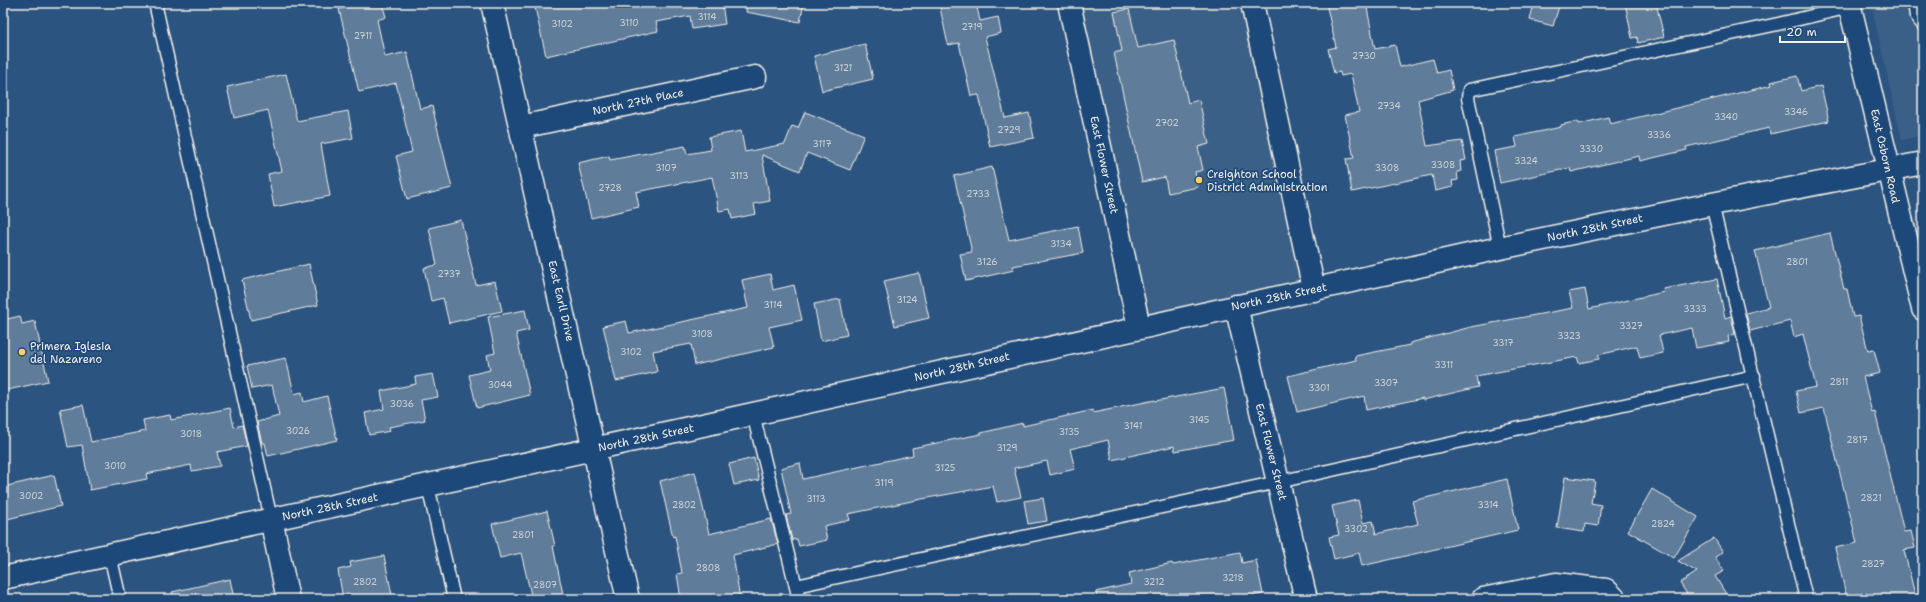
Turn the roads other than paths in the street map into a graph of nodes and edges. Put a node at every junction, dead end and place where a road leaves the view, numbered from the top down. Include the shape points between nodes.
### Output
1 (155, 3) edge
2 (492, 3) edge
3 (1069, 3) edge
4 (1252, 3) edge
5 (1914, 3) edge
6 (1850, 5) edge
7 (1923, 25) edge
8 (755, 78) dead end
9 (521, 127) junction
10 (1923, 163) edge
11 (1889, 171) junction
12 (1712, 204) junction
13 (1500, 248) junction
14 (1314, 290) junction
15 (1236, 306) junction
16 (1923, 309) edge
17 (1139, 328) junction
18 (1754, 376) junction
19 (753, 414) junction
20 (595, 449) junction
21 (1278, 482) junction
22 (428, 486) junction
23 (271, 519) junction
24 (110, 555) junction
25 (3, 578) edge
26 (796, 586) junction
27 (1611, 595) edge
28 (120, 599) edge
29 (288, 599) edge
30 (454, 599) edge
31 (628, 599) edge
32 (799, 599) edge
33 (1306, 599) edge
34 (1483, 599) edge
35 (1806, 599) edge

1 - 23 lane
2 - 9 street, East Earll Drive
3 - 17 street, East Flower Street
4 - 14 street
5 - 7 lane via 1916,16
6 - 11 street, East Osborn Road
6 - 13 lane via 1778,24 1469,90 1468,98
8 - 9 street, North 27th Place
9 - 20 street, East Earll Drive
10 - 11 street, North 28th Street
11 - 12 street, North 28th Street
11 - 16 street, East Osborn Road
12 - 13 street, North 28th Street
12 - 18 lane
13 - 14 street, North 28th Street
14 - 15 street, North 28th Street
15 - 17 street, North 28th Street
15 - 21 street, East Flower Street
17 - 19 street, North 28th Street
18 - 21 lane
18 - 35 lane
19 - 20 street, North 28th Street
19 - 26 lane
20 - 22 street, North 28th Street
20 - 31 street, East Earll Drive
21 - 26 lane
21 - 33 street, East Flower Street
22 - 23 street, North 28th Street
22 - 30 lane
23 - 24 street, North 28th Street
23 - 29 street
24 - 25 street, North 28th Street
24 - 28 lane
26 - 32 lane
27 - 34 street via 1556,584

